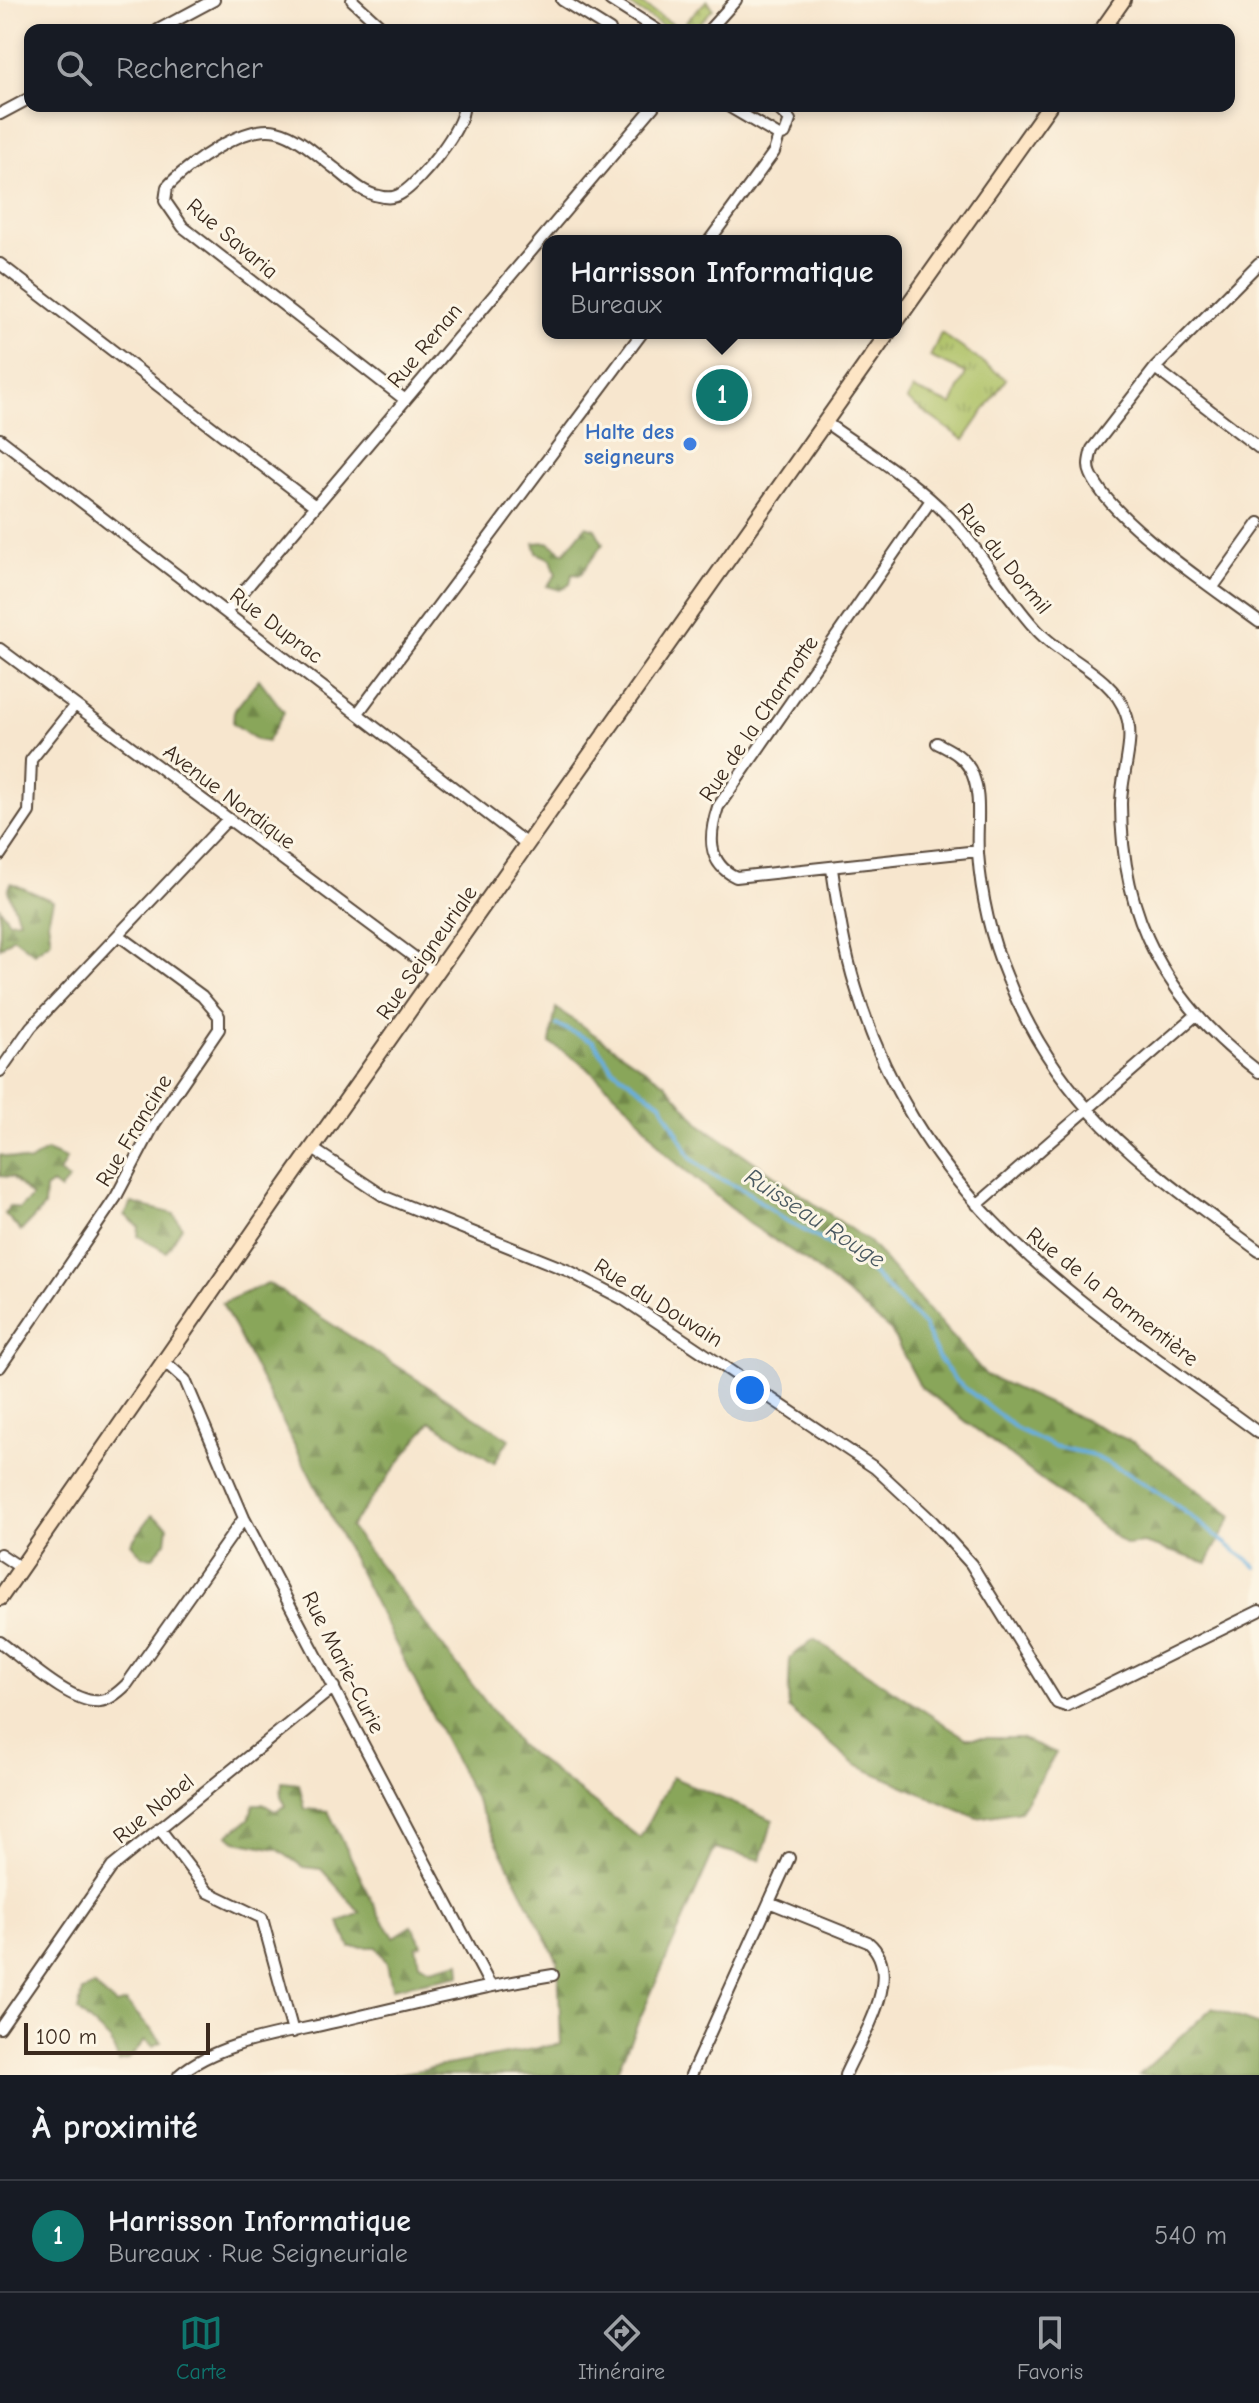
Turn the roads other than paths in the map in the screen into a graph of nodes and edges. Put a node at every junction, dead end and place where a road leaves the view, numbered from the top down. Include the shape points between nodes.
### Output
1 (214, 0) edge
2 (352, 0) edge
3 (562, 0) edge
4 (610, 0) edge
5 (736, 0) edge
6 (1123, 0) edge
7 (169, 24) edge
8 (378, 24) edge
9 (600, 24) edge
10 (648, 24) edge
11 (714, 24) edge
12 (1106, 24) edge
13 (24, 101) edge
14 (461, 112) edge
15 (649, 112) edge
16 (738, 112) edge
17 (781, 112) edge
18 (1045, 112) edge
19 (0, 114) edge
20 (779, 136) junction
21 (544, 235) edge
22 (713, 235) edge
23 (542, 237) edge
24 (1259, 263) edge
25 (0, 264) edge
26 (902, 314) edge
27 (638, 339) edge
28 (884, 339) edge
29 (1155, 368) junction
30 (404, 399) junction
31 (825, 422) junction
32 (0, 439) edge
33 (1259, 448) edge
34 (931, 500) junction
35 (315, 506) junction
36 (1259, 523) edge
37 (1213, 587) junction
38 (226, 612) junction
39 (1259, 622) edge
40 (0, 649) edge
41 (75, 705) junction
42 (358, 713) junction
43 (937, 743) dead end
44 (228, 819) junction
45 (528, 845) junction
46 (978, 851) junction
47 (0, 855) edge
48 (832, 869) junction
49 (120, 936) junction
50 (437, 974) junction
51 (1195, 1016) junction
52 (0, 1071) edge
53 (1259, 1072) edge
54 (1088, 1110) junction
55 (313, 1149) junction
56 (977, 1205) junction
57 (1259, 1251) edge
58 (164, 1361) junction
59 (0, 1367) edge
60 (1259, 1433) edge
61 (244, 1518) junction
62 (0, 1554) edge
63 (21, 1568) junction
64 (0, 1598) edge
65 (1259, 1611) edge
66 (0, 1642) edge
67 (334, 1687) junction
68 (159, 1828) junction
69 (789, 1858) dead end
70 (769, 1902) junction
71 (553, 1975) dead end
72 (490, 1985) junction
73 (0, 2028) edge
74 (293, 2032) junction
75 (179, 2075) edge
76 (691, 2075) edge
77 (845, 2075) edge

1 - 7 street
2 - 8 street
3 - 9 street
4 - 10 street
5 - 11 street
6 - 12 street
13 - 19 street
14 - 30 street, Rue Savaria via 456,132 399,196 364,191 298,140 276,130 259,130 208,154 167,187 165,201 183,227
15 - 21 street, Rue Renan
16 - 20 street
17 - 20 street via 790,120 789,130
18 - 26 street
20 - 22 street via 774,152
23 - 30 street, Rue Renan
24 - 29 street
25 - 35 street
27 - 42 street
28 - 31 street, Rue Seigneuriale
29 - 33 street
29 - 37 street via 1092,449 1091,473 1147,536
30 - 35 street, Rue Renan
31 - 34 street, Rue du Dormil
31 - 45 street, Rue Seigneuriale
32 - 38 street, Rue Duprac
34 - 48 street, Rue de la Charmotte via 718,807 711,828 715,859 736,877
34 - 51 street, Rue du Dormil via 991,566 1035,629 1119,697 1128,716 1129,737 1121,789 1127,879 1151,947
35 - 38 street, Rue Renan
36 - 37 street
37 - 39 street
38 - 42 street, Rue Duprac
40 - 41 street, Avenue Nordique
41 - 44 street, Avenue Nordique
41 - 47 street via 38,746 31,760 29,812
42 - 45 street, Rue Duprac
43 - 46 street via 960,756 975,781
44 - 49 street
44 - 50 street, Avenue Nordique
45 - 50 street, Rue Seigneuriale
46 - 48 street, Rue de la Charmotte
46 - 54 street via 986,906 1006,976 1042,1047
48 - 56 street, Rue de la Parmentière via 856,989 880,1056 927,1143
49 - 52 street via 31,1027
49 - 59 street, Rue Francine via 202,996 219,1016 219,1029 155,1123 116,1197
50 - 55 street, Rue Seigneuriale
51 - 53 street, Rue du Dormil
51 - 54 street
54 - 56 street
54 - 57 street via 1148,1169
55 - 58 street, Rue Seigneuriale
55 - 65 street, Rue du Douvain via 385,1197 569,1271 623,1299 875,1468 971,1564 1057,1703 1066,1706
56 - 60 street, Rue de la Parmentière via 1061,1287
58 - 61 street, Rue Marie-Curie via 185,1380
58 - 63 street, Rue Seigneuriale
61 - 66 street via 114,1695 99,1701 68,1692
61 - 67 street, Rue Marie-Curie
62 - 63 street
63 - 64 street, Rue Seigneuriale
67 - 68 street, Rue Nobel
67 - 72 street, Rue Marie-Curie
68 - 73 street, Rue Nobel via 112,1867
68 - 74 street via 208,1892 262,1918
69 - 70 street
70 - 76 street
70 - 77 street via 868,1942 880,1952 881,1991
71 - 72 street
72 - 74 street
74 - 75 street via 211,2054

